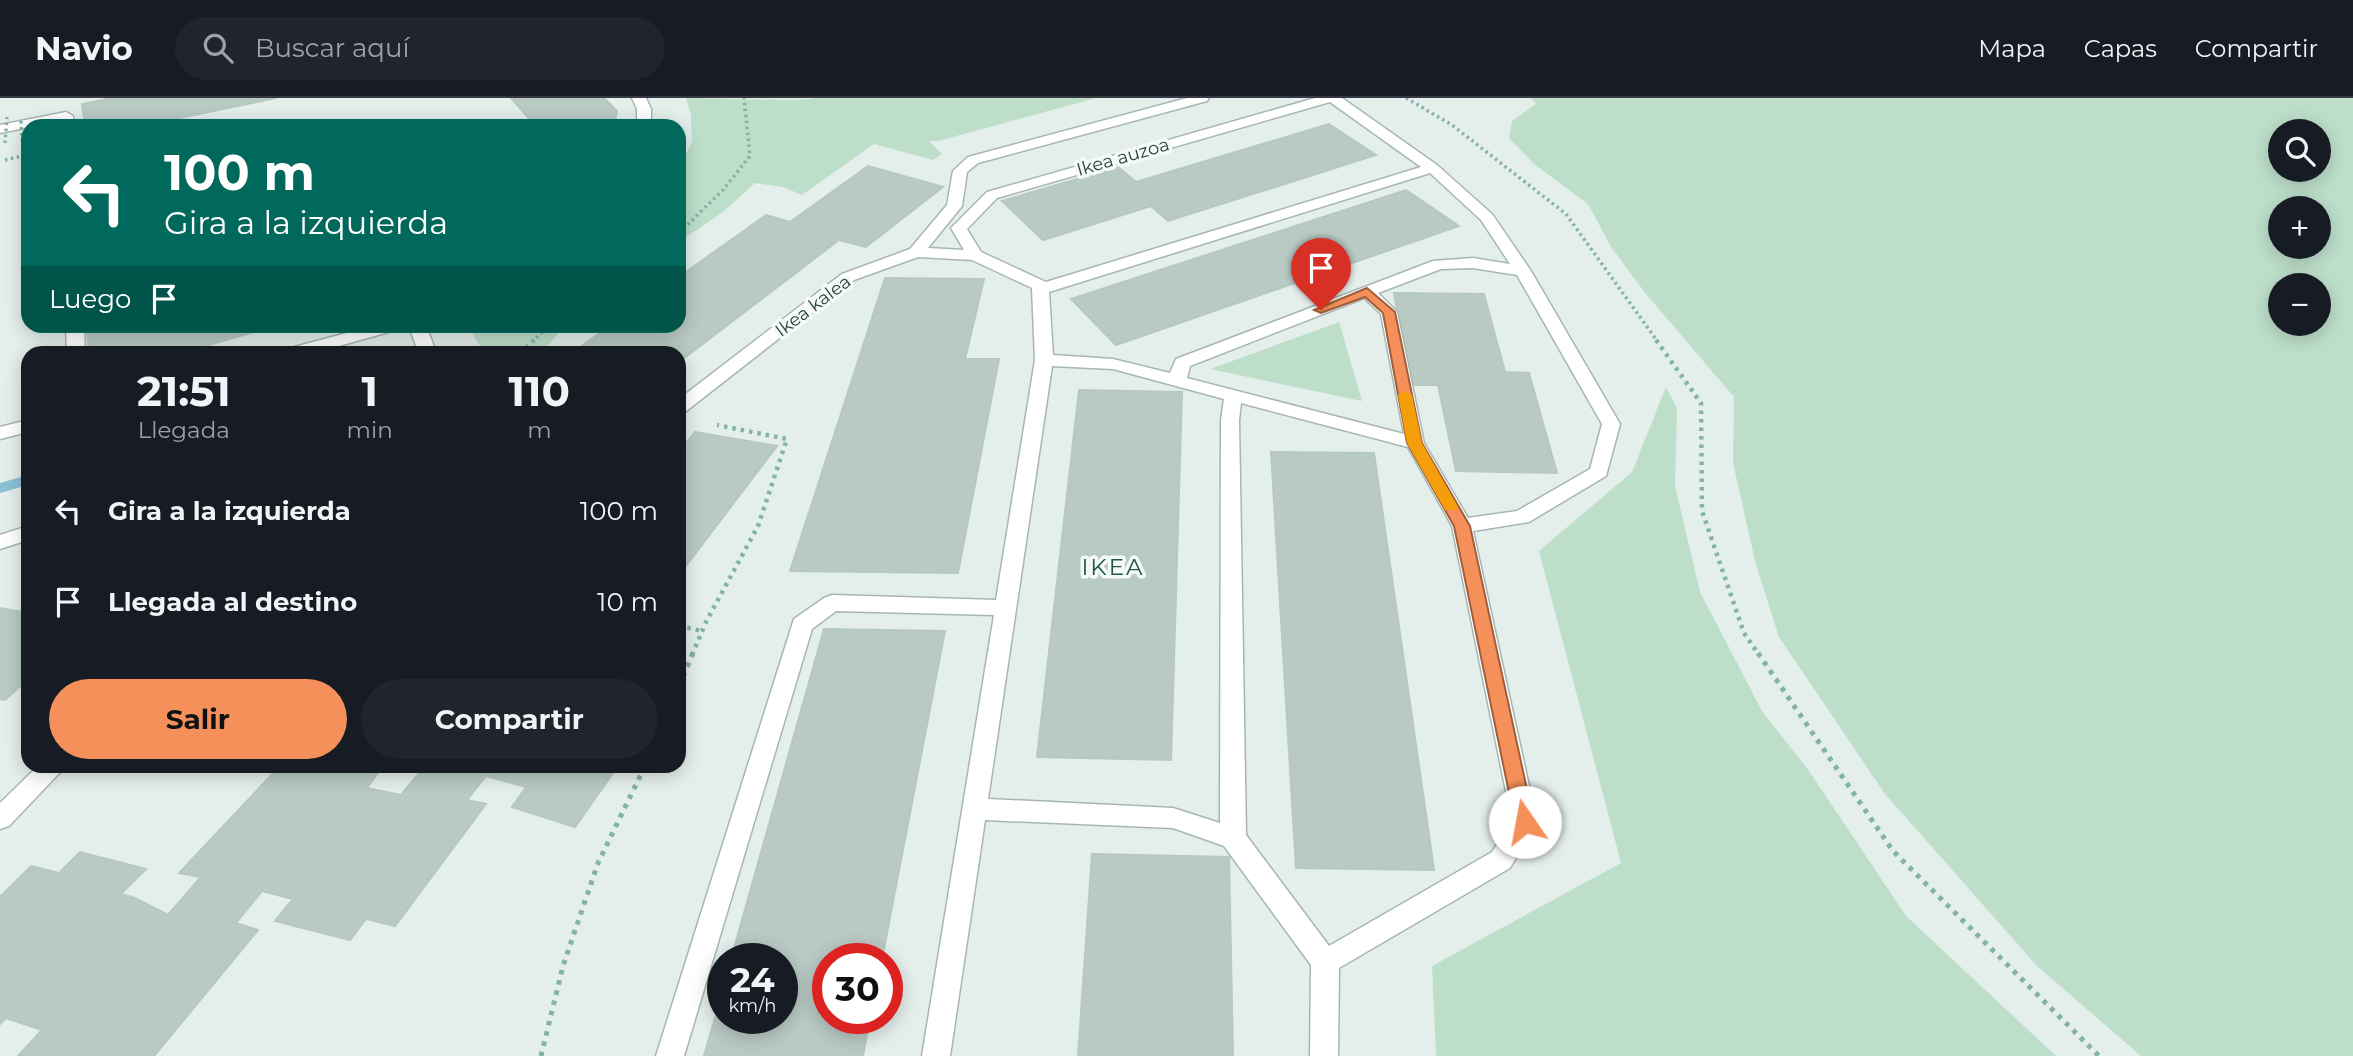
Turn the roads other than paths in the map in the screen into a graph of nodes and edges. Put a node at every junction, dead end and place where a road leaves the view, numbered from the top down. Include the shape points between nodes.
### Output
1 (639, 98) edge
2 (1202, 98) edge
3 (1332, 98) edge
4 (644, 119) edge
5 (1432, 168) junction
6 (916, 252) junction
7 (975, 255) junction
8 (1523, 271) junction
9 (1041, 289) junction
10 (1367, 292) junction
11 (365, 333) edge
12 (318, 346) edge
13 (1044, 360) junction
14 (1177, 381) junction
15 (1233, 396) junction
16 (686, 403) edge
17 (21, 428) edge
18 (0, 433) edge
19 (1415, 443) junction
20 (1462, 526) junction
21 (21, 535) edge
22 (0, 542) edge
23 (1005, 608) junction
24 (47, 773) edge
25 (974, 809) junction
26 (0, 819) edge
27 (1233, 838) junction
28 (1325, 962) junction
29 (670, 1056) edge
30 (936, 1056) edge
31 (1324, 1056) edge

1 - 4 street
2 - 6 street, Ikea auzoa via 973,160 960,171 954,206
3 - 5 street
3 - 7 street, Ikea auzoa via 992,195 959,228
5 - 8 street via 1487,217
5 - 9 street
6 - 7 street, Ikea kalea
6 - 16 street, Ikea kalea via 848,277
7 - 9 street, Ikea kalea
8 - 10 street via 1473,263 1439,264
8 - 20 street via 1611,424 1599,471 1522,517
9 - 13 street
10 - 14 street via 1182,363
10 - 19 street via 1389,312
11 - 12 street
13 - 14 street via 1113,364
13 - 23 street
14 - 15 street
15 - 19 street
15 - 27 street
17 - 18 street
19 - 20 street
20 - 28 street via 1525,822 1502,860
21 - 22 street
23 - 25 street
23 - 29 street via 832,603 802,625
24 - 26 street
25 - 27 street via 1173,818
25 - 30 street
27 - 28 street
28 - 31 street

